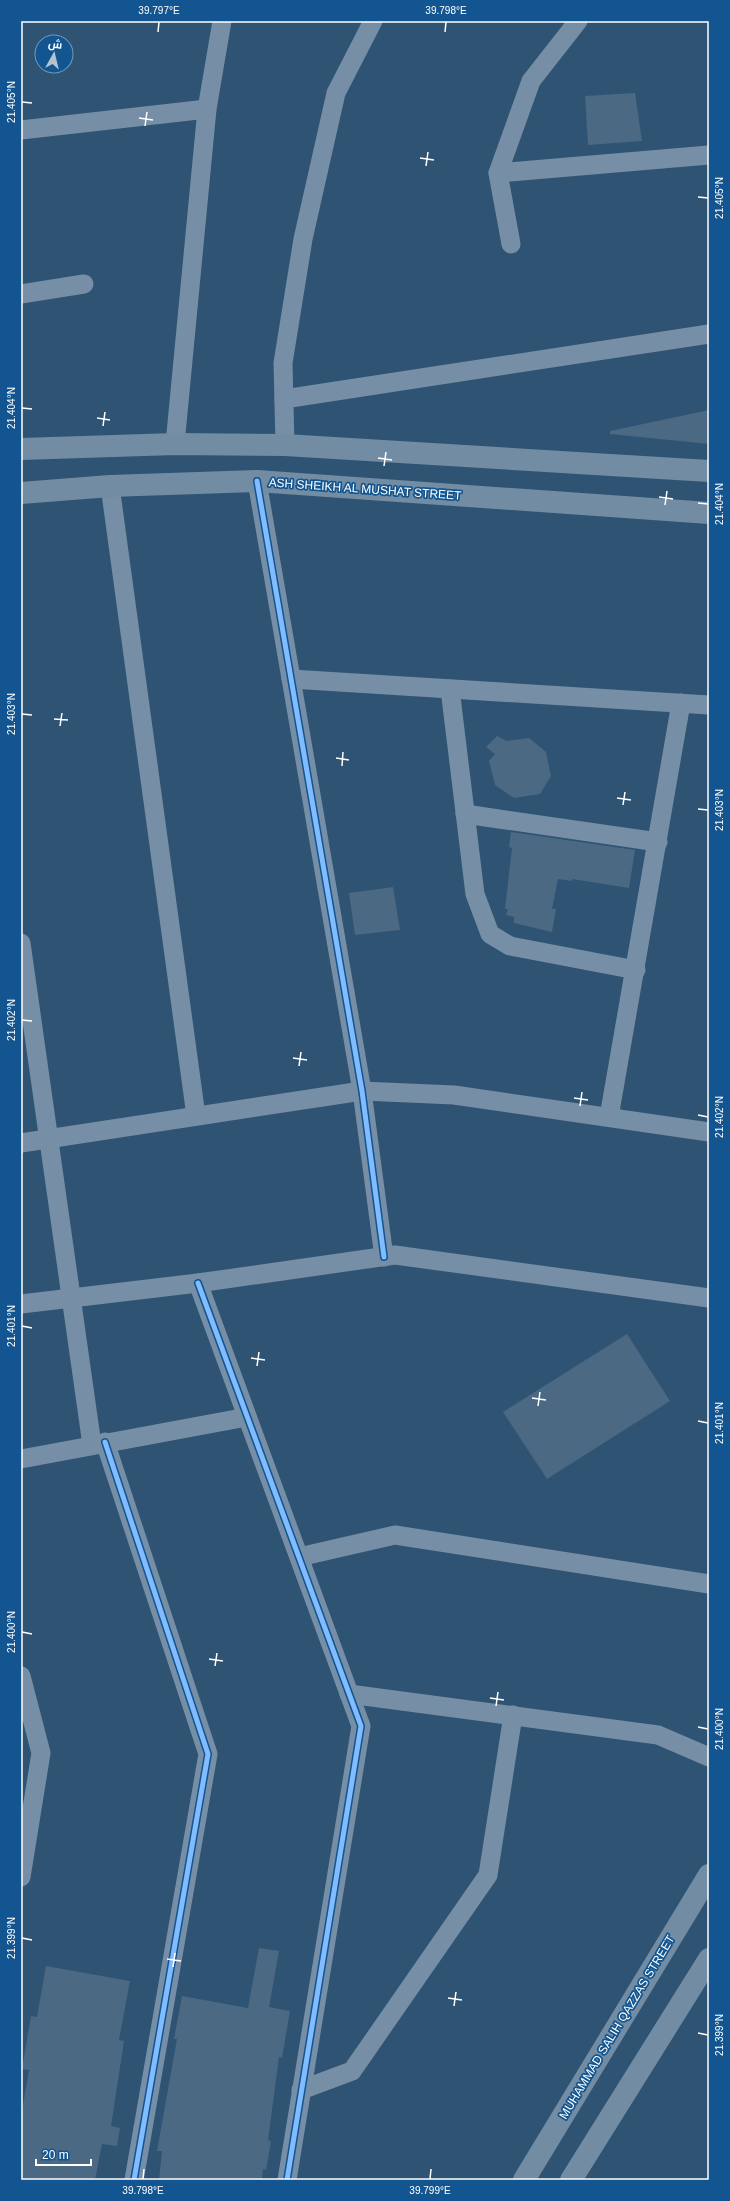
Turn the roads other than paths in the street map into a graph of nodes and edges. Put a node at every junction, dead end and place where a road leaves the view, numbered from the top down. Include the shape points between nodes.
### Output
1 (222, 21) edge
2 (373, 21) edge
3 (578, 21) edge
4 (207, 109) junction
5 (21, 130) edge
6 (709, 155) edge
7 (498, 173) junction
8 (511, 244) dead end
9 (84, 284) dead end
10 (21, 294) edge
11 (709, 334) edge
12 (284, 399) junction
13 (175, 444) junction
14 (285, 445) junction
15 (21, 449) edge
16 (709, 471) edge
17 (257, 481) junction
18 (110, 486) junction
19 (21, 493) edge
20 (709, 513) edge
21 (291, 679) junction
22 (450, 689) junction
23 (681, 704) junction
24 (709, 705) edge
25 (465, 814) junction
26 (658, 842) junction
27 (21, 943) edge
28 (636, 970) junction
29 (28, 1038) edge
30 (362, 1091) junction
31 (196, 1116) junction
32 (609, 1117) junction
33 (709, 1132) edge
34 (49, 1139) junction
35 (21, 1143) edge
36 (384, 1257) junction
37 (198, 1283) junction
38 (72, 1298) junction
39 (709, 1298) edge
40 (21, 1304) edge
41 (247, 1417) junction
42 (98, 1443) junction
43 (21, 1459) edge
44 (298, 1557) junction
45 (709, 1584) edge
46 (21, 1676) edge
47 (349, 1694) junction
48 (512, 1715) junction
49 (709, 1757) edge
50 (24, 1837) edge
51 (709, 1875) edge
52 (21, 1877) edge
53 (709, 1959) edge
54 (301, 2090) junction
55 (134, 2180) edge
56 (287, 2180) edge
57 (524, 2180) edge
58 (570, 2180) edge

1 - 4 street
2 - 12 street via 336,93 303,239 283,363
3 - 7 street via 531,82
4 - 5 street
4 - 13 street
6 - 7 street
7 - 8 street
9 - 10 street
11 - 12 street
12 - 14 street
13 - 14 street
13 - 15 street
14 - 16 street
17 - 18 street, ASH SHEIKH AL MUSHAT STREET
17 - 20 street, ASH SHEIKH AL MUSHAT STREET
17 - 21 street
18 - 19 street, ASH SHEIKH AL MUSHAT STREET
18 - 31 street
21 - 22 street
21 - 30 street
22 - 23 street
22 - 25 street
23 - 24 street
23 - 26 street
25 - 26 street
25 - 28 street via 475,894 490,934 510,946
26 - 28 street
27 - 29 street
28 - 32 street
29 - 34 street
30 - 31 street
30 - 32 street via 454,1095
30 - 36 street
31 - 34 street
32 - 33 street
34 - 35 street
34 - 38 street
36 - 37 street
36 - 39 street via 395,1255
37 - 38 street
37 - 41 street
38 - 40 street
38 - 42 street
41 - 42 street
41 - 44 street
42 - 43 street
42 - 55 street via 208,1754
44 - 45 street via 395,1535
44 - 47 street
46 - 50 street via 41,1753
47 - 48 street
47 - 54 street via 361,1726
48 - 49 street via 658,1735
48 - 54 street via 488,1875 352,2071
50 - 52 street
51 - 57 street, MUHAMMAD SALIH QAZZAS STREET
53 - 58 street
54 - 56 street

